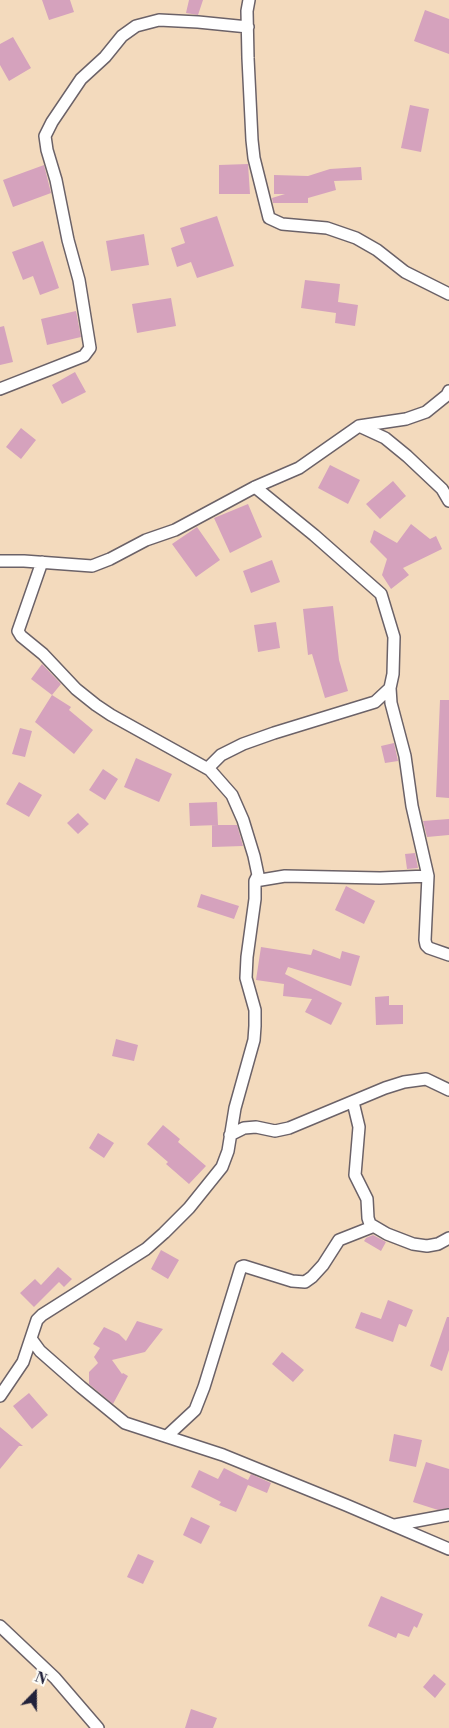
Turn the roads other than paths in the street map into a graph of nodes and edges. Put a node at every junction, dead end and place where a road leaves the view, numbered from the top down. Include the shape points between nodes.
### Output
1 (249, 0) edge
2 (248, 28) junction
3 (449, 294) edge
4 (0, 389) edge
5 (449, 391) edge
6 (359, 426) junction
7 (255, 487) junction
8 (449, 501) edge
9 (0, 561) edge
10 (42, 562) junction
11 (390, 688) junction
12 (208, 768) junction
13 (428, 876) junction
14 (255, 881) junction
15 (449, 955) edge
16 (449, 1090) edge
17 (353, 1102) junction
18 (230, 1135) junction
19 (372, 1226) junction
20 (449, 1238) edge
21 (32, 1340) junction
22 (0, 1396) edge
23 (167, 1436) junction
24 (449, 1515) edge
25 (395, 1525) junction
26 (449, 1549) edge
27 (0, 1626) edge
28 (98, 1728) edge

1 - 2 street
2 - 3 street via 252,140 269,218 282,224 327,228 356,238 405,272
2 - 4 street via 160,20 136,26 122,36 81,80 52,122 45,136 79,280 90,348 84,356
5 - 6 street via 426,412 406,419
6 - 7 street via 299,468
6 - 8 street via 384,438 407,456 442,488
7 - 10 street via 175,530 92,566
7 - 11 street via 380,594 394,637
9 - 10 street
10 - 12 street via 18,631 22,636 96,705
11 - 12 street via 375,702 243,744 221,756
11 - 13 street
12 - 14 street via 232,795 243,820 258,875
13 - 14 street via 285,876
13 - 15 street via 424,940 426,945
14 - 18 street via 246,978 255,1010 254,1040
16 - 17 street via 421,1080 385,1088
17 - 18 street via 289,1128 275,1131 244,1128
17 - 19 street via 359,1127 355,1175 367,1199
18 - 21 street via 222,1167 164,1234 42,1315 34,1327
19 - 20 street via 413,1244 427,1246
19 - 23 street via 339,1240 323,1265 305,1282 244,1266 241,1268 195,1410
21 - 22 street via 24,1362
21 - 23 street via 117,1418
23 - 25 street via 223,1455
24 - 25 street
25 - 26 street
27 - 28 street via 55,1678

